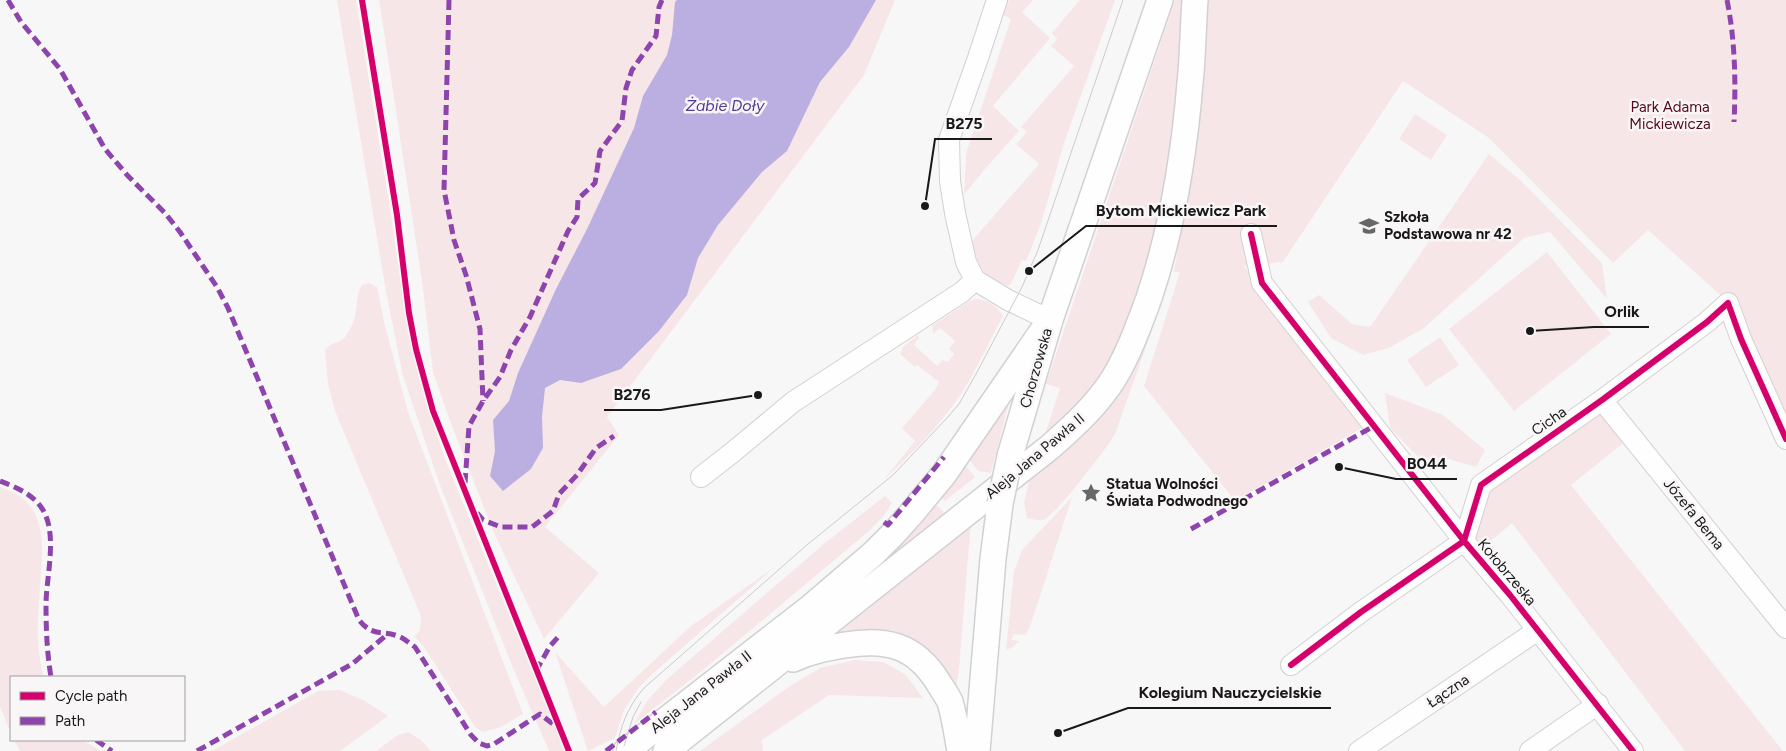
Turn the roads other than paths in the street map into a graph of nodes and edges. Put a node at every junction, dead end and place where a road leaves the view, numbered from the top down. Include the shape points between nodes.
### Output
1 (997, 0) edge
2 (1160, 0) edge
3 (1195, 0) edge
4 (1251, 234) dead end
5 (975, 280) junction
6 (1050, 320) junction
7 (1602, 400) junction
8 (1786, 439) edge
9 (701, 477) dead end
10 (1464, 541) junction
11 (1786, 628) edge
12 (1538, 630) junction
13 (1291, 665) dead end
14 (770, 669) junction
15 (1598, 704) junction
16 (672, 747) edge
17 (626, 751) edge
18 (960, 751) edge
19 (976, 751) edge
20 (1359, 751) edge
21 (1530, 751) edge
22 (1634, 751) edge

1 - 5 street via 949,140 955,213 966,262
2 - 6 main road, Chorzowska
3 - 14 main road, Aleja Jana Pawła II via 1190,85 1166,239 1143,314 1114,377 1088,412 1056,441
4 - 10 street, Kołobrzeska via 1262,283
5 - 6 street
5 - 9 street via 962,292 793,402
6 - 17 main road, Aleja Jana Pawła II via 944,474 894,533 811,607
6 - 19 main road, Chorzowska, bridge via 1010,456 1000,504
7 - 8 street, Cicha via 1707,322 1728,302
7 - 10 street, Cicha via 1481,485
7 - 11 street, Józefa Bema
10 - 12 street, Kołobrzeska
10 - 13 street
12 - 15 street, Kołobrzeska
12 - 20 street, Łączna
14 - 16 main road, Aleja Jana Pawła II
14 - 18 main road via 804,654 828,648 867,642 894,645 918,658 949,700
15 - 21 street
15 - 22 street, Kołobrzeska

